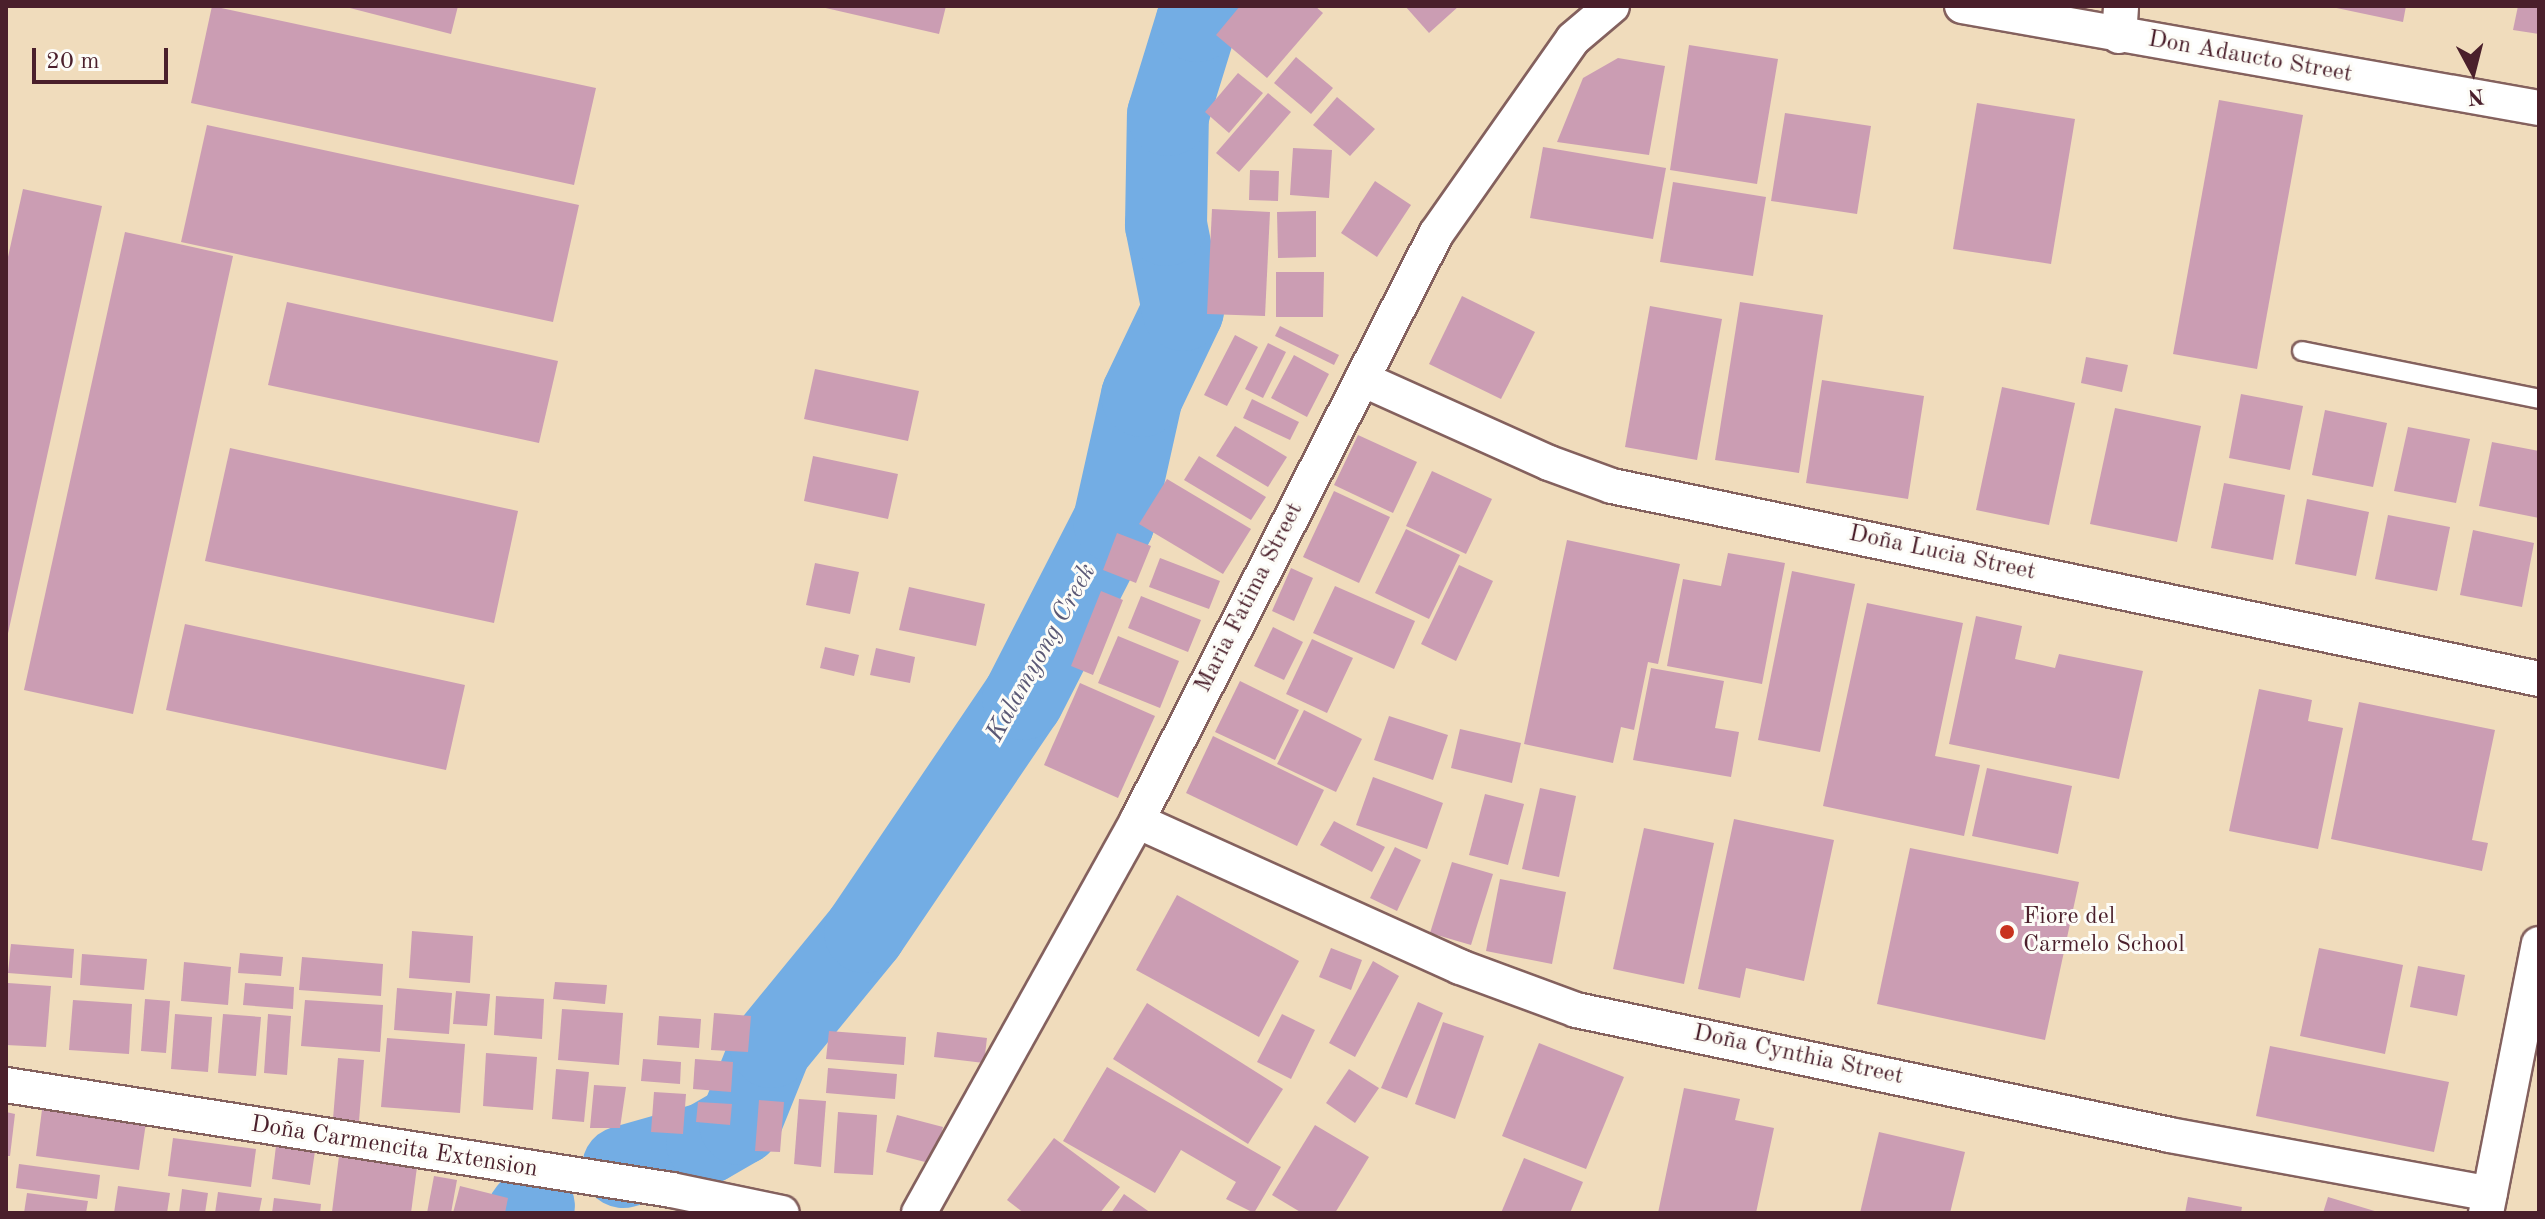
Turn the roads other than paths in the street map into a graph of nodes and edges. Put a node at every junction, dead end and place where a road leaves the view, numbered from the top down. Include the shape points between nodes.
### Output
1 (1612, 6) edge
2 (1962, 6) edge
3 (2120, 21) edge
4 (2539, 108) edge
5 (2302, 351) dead end
6 (1362, 379) junction
7 (2539, 399) edge
8 (2539, 679) edge
9 (1137, 821) junction
10 (2539, 944) edge
11 (6, 1085) edge
12 (2488, 1204) edge
13 (782, 1213) edge
14 (919, 1213) edge

1 - 6 street, Maria Fatima Street via 1573,39 1436,234
2 - 3 street, Don Adaucto Street
3 - 4 street, Don Adaucto Street
5 - 7 lane
6 - 8 street, Doña Lucia Street via 1612,486
6 - 9 street, Maria Fatima Street
9 - 12 street, Doña Cynthia Street via 1460,967 1576,1010
9 - 14 street, Maria Fatima Street
10 - 12 street
11 - 13 street, Doña Carmencita Extension via 672,1190

